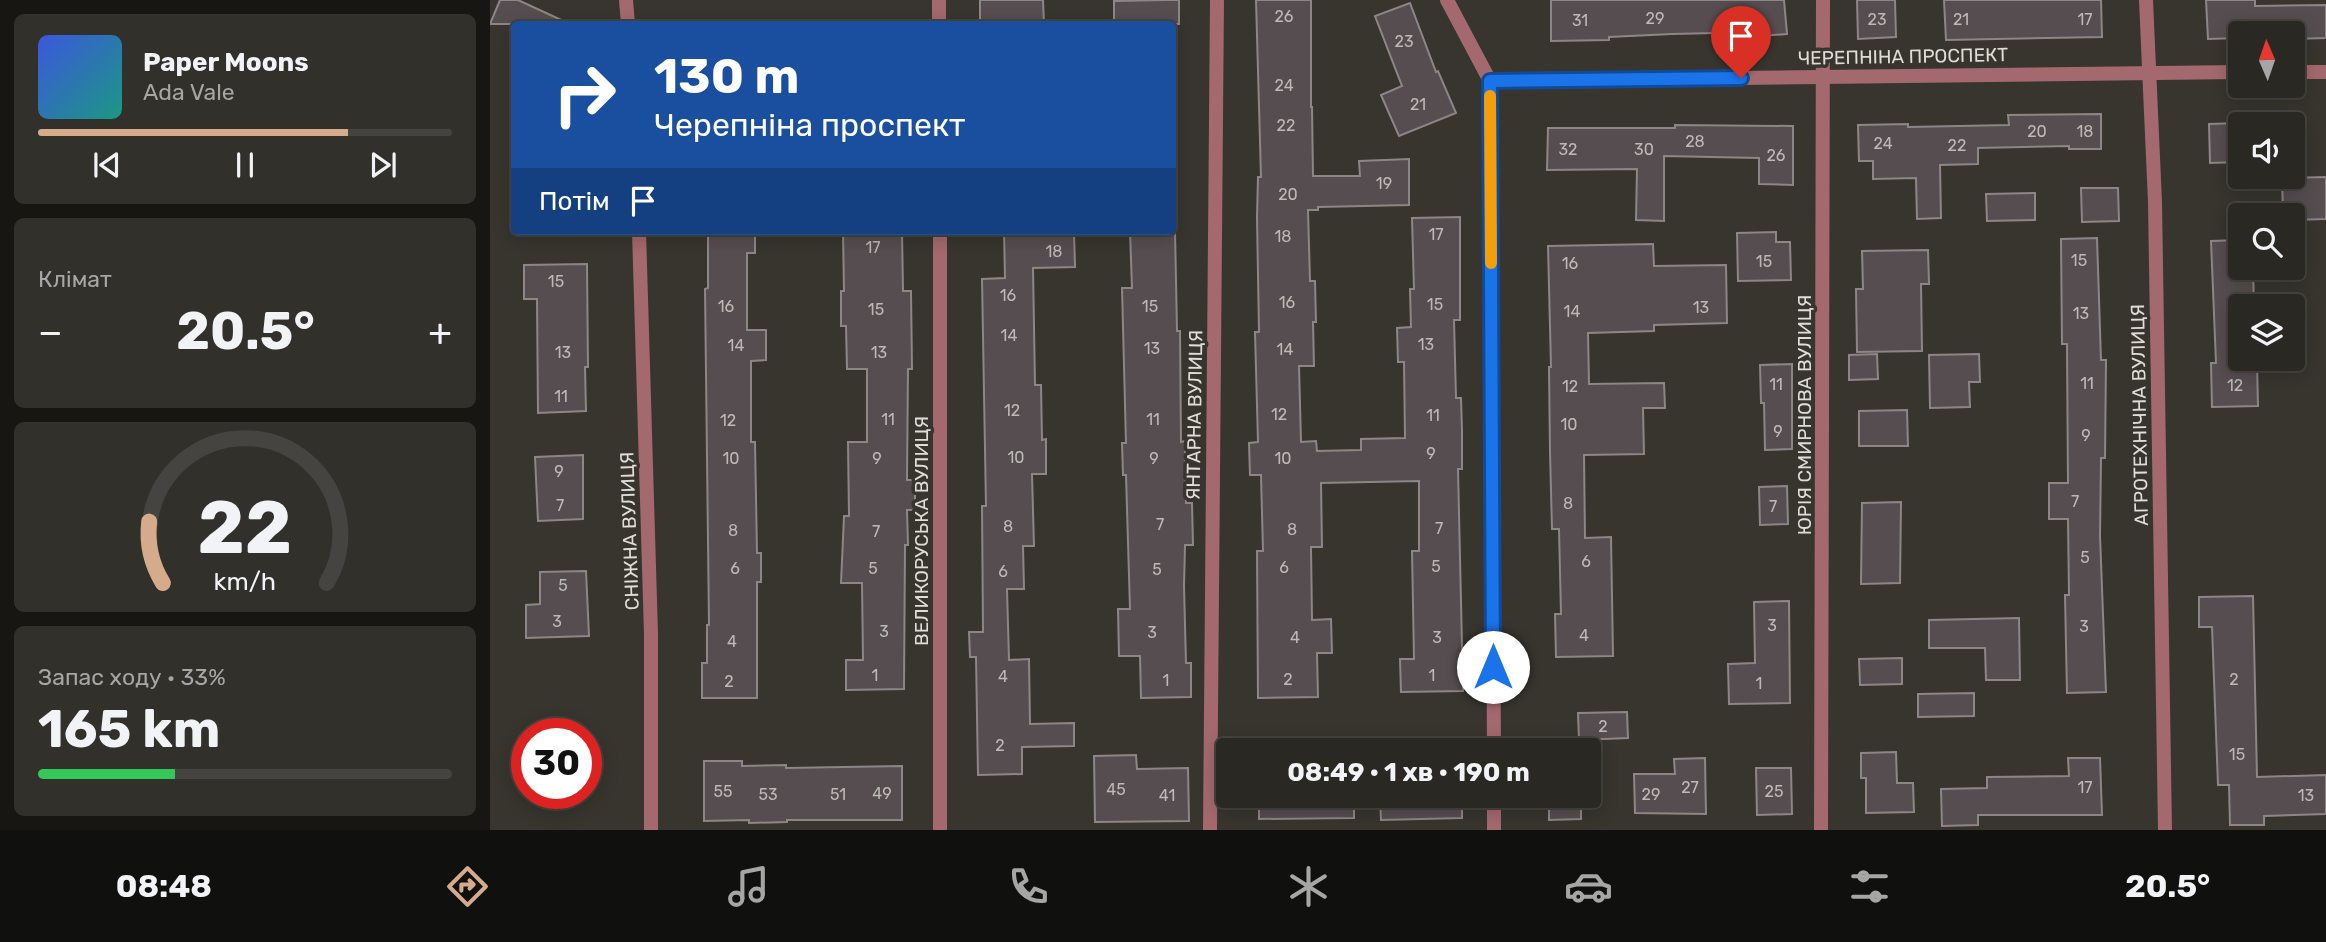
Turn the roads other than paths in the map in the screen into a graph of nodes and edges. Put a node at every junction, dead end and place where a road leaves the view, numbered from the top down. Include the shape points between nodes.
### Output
1 (626, 0) edge
2 (939, 0) edge
3 (1217, 0) edge
4 (1447, 0) edge
5 (1823, 0) edge
6 (2146, 0) edge
7 (628, 21) edge
8 (939, 21) edge
9 (2150, 72) junction
10 (2228, 72) edge
11 (2305, 72) edge
12 (2326, 72) edge
13 (1825, 76) junction
14 (1490, 81) junction
15 (639, 235) edge
16 (940, 235) edge
17 (1494, 738) edge
18 (1494, 808) edge
19 (651, 830) edge
20 (940, 830) edge
21 (1210, 830) edge
22 (1494, 830) edge
23 (1821, 830) edge
24 (2165, 830) edge

1 - 7 street
2 - 8 street
3 - 21 street, ЯНТАРНА ВУЛИЦЯ
4 - 14 street
5 - 13 street, ЮРІЯ СМИРНОВА ВУЛИЦЯ
6 - 9 street, АГРОТЕХНІЧНА ВУЛИЦЯ
9 - 10 street, ЧЕРЕПНІНА ПРОСПЕКТ
9 - 13 street, ЧЕРЕПНІНА ПРОСПЕКТ
9 - 24 street, АГРОТЕХНІЧНА ВУЛИЦЯ
11 - 12 street
13 - 14 street, ЧЕРЕПНІНА ПРОСПЕКТ
13 - 23 street, ЮРІЯ СМИРНОВА ВУЛИЦЯ
14 - 17 street
15 - 19 street, СНІЖНА ВУЛИЦЯ via 651,634
16 - 20 street, ВЕЛИКОРУСЬКА ВУЛИЦЯ
18 - 22 street

